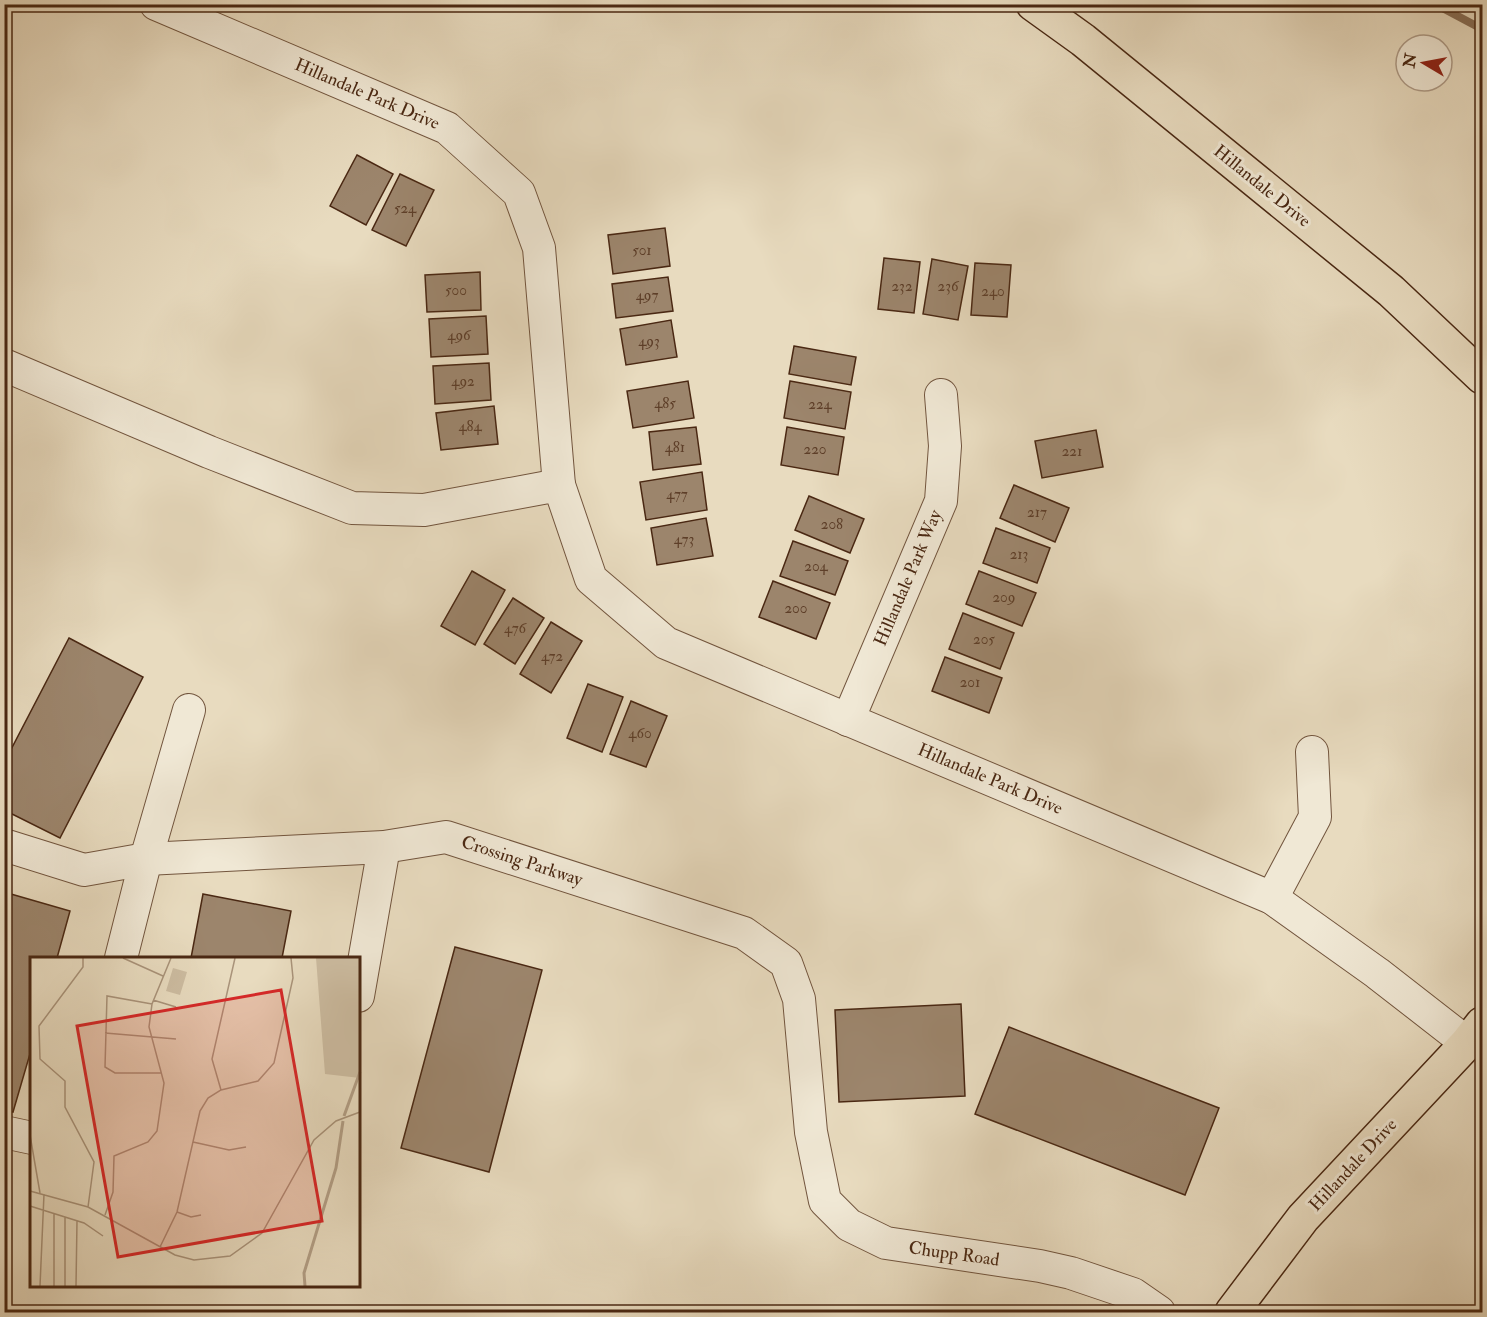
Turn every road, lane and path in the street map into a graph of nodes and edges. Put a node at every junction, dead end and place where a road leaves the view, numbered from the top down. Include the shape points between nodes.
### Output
1 (156, 4) edge
2 (1033, 4) edge
3 (4, 365) edge
4 (1482, 377) edge
5 (941, 395) dead end
6 (559, 485) junction
7 (189, 710) dead end
8 (848, 720) junction
9 (1312, 752) dead end
10 (4, 845) edge
11 (384, 847) junction
12 (146, 859) junction
13 (1272, 898) junction
14 (120, 957) edge
15 (360, 985) edge
16 (1475, 1033) edge
17 (4, 1132) edge
18 (811, 1132) joint
19 (30, 1138) edge
20 (1159, 1312) edge
21 (1232, 1312) edge

1 - 6 street, Hillandale Park Drive via 447,128 519,193 539,248
2 - 4 main road, Hillandale Drive via 1083,40 1391,291
3 - 6 street via 352,508 423,510
5 - 8 street, Hillandale Park Way via 945,446 940,501
6 - 8 street, Hillandale Park Drive via 591,579 666,642
7 - 12 street
8 - 13 street, Hillandale Park Drive
9 - 13 street via 1315,817
10 - 12 street, Crossing Parkway via 84,870
11 - 12 street, Crossing Parkway
11 - 15 street
11 - 18 street, Crossing Parkway via 446,837 744,933 786,963 800,999
12 - 14 street
13 - 16 street, Hillandale Park Drive via 1377,974
16 - 21 main road, Hillandale Drive via 1303,1218
17 - 19 street
18 - 20 street, Chupp Road via 825,1201 849,1225 886,1243 1071,1273 1133,1294

